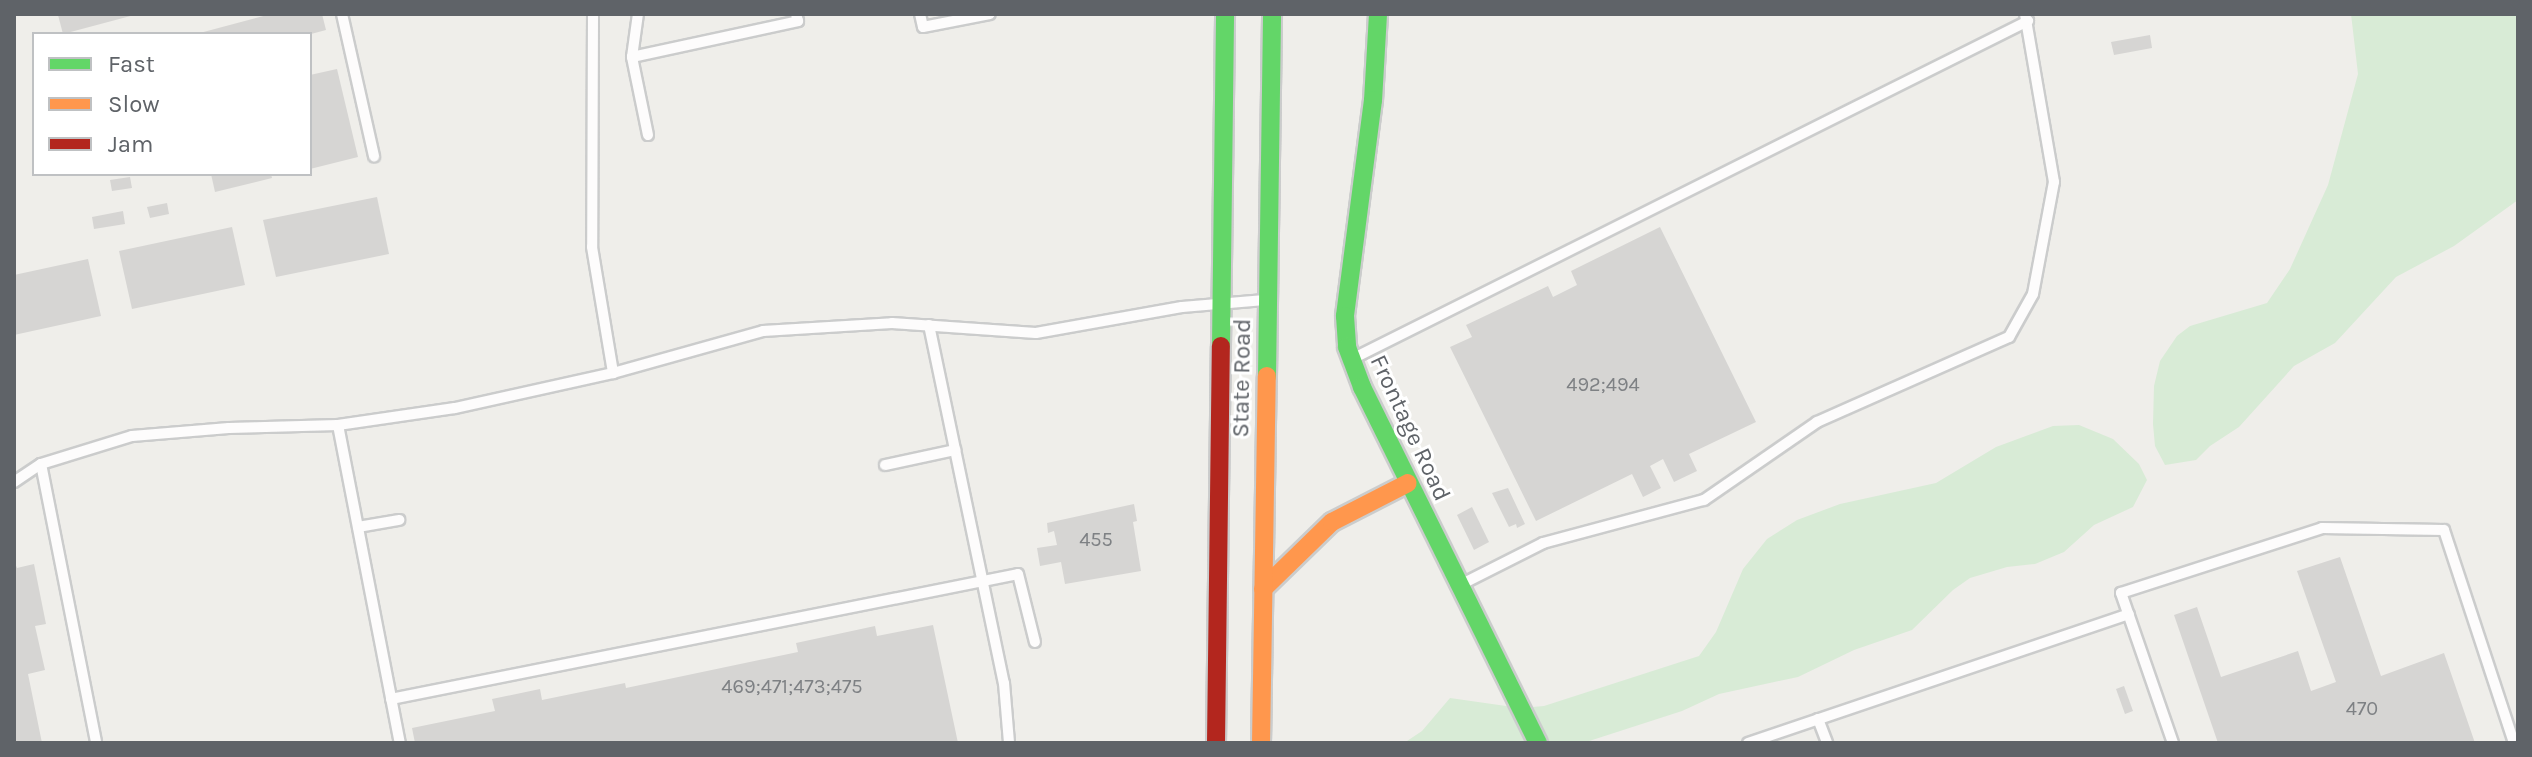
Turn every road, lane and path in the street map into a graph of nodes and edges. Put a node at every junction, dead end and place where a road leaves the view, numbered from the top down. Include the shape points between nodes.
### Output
1 (342, 14) edge
2 (593, 14) edge
3 (638, 14) edge
4 (796, 14) edge
5 (920, 14) edge
6 (990, 14) edge
7 (1225, 14) edge
8 (1272, 14) edge
9 (1378, 14) edge
10 (2026, 18) edge
11 (632, 57) junction
12 (648, 135) dead end
13 (374, 156) dead end
14 (1267, 300) junction
15 (1221, 302) junction
16 (929, 325) junction
17 (1351, 360) junction
18 (613, 373) junction
19 (338, 425) junction
20 (955, 450) junction
21 (41, 464) junction
22 (885, 465) dead end
23 (14, 482) edge
24 (1408, 483) junction
25 (399, 520) dead end
26 (358, 527) junction
27 (982, 581) junction
28 (1460, 585) junction
29 (1263, 589) junction
30 (2129, 614) junction
31 (1035, 642) dead end
32 (391, 699) junction
33 (1818, 719) junction
34 (96, 743) edge
35 (400, 743) edge
36 (1009, 743) edge
37 (1216, 743) edge
38 (1261, 743) edge
39 (1538, 743) edge
40 (1748, 743) edge
41 (1827, 743) edge
42 (2173, 743) edge
43 (2514, 743) edge

1 - 13 lane
2 - 18 lane via 592,247
3 - 11 lane
4 - 11 lane via 798,21
5 - 6 lane via 923,27
7 - 15 main road, State Road
8 - 14 main road, State Road
9 - 17 main road, Frontage Road via 1373,100 1345,316
10 - 17 lane
10 - 28 lane via 2054,182 2033,294 2009,337 1817,422 1704,500 1543,543
11 - 12 lane
14 - 15 lane
14 - 29 main road, State Road
15 - 16 lane via 1036,333
15 - 37 main road, State Road
16 - 18 lane via 763,331
16 - 20 lane
17 - 24 main road, Frontage Road
18 - 19 lane via 455,408
19 - 21 lane via 132,436
19 - 26 lane
20 - 22 lane
20 - 27 lane
21 - 23 lane
21 - 34 lane
24 - 28 main road, Frontage Road
24 - 29 main road via 1332,522
25 - 26 lane
26 - 32 lane
27 - 31 lane via 1018,574
27 - 32 lane
27 - 36 lane via 1004,683
28 - 39 main road, Frontage Road
29 - 38 main road, State Road
30 - 33 lane
30 - 42 lane
30 - 43 lane via 2121,593 2322,528 2444,530
32 - 35 lane
33 - 40 lane
33 - 41 lane

